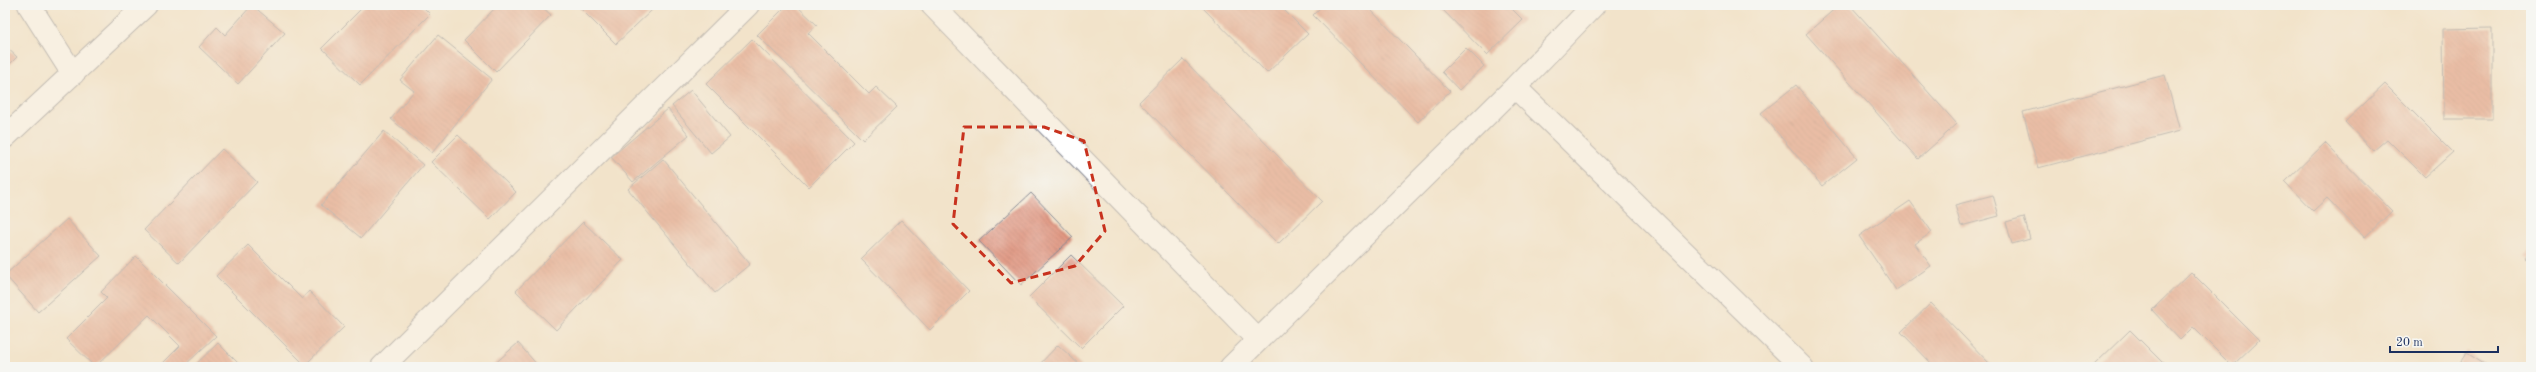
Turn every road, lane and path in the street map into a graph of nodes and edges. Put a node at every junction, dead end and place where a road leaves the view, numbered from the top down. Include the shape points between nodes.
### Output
1 (29, 5) edge
2 (146, 5) edge
3 (748, 5) edge
4 (932, 5) edge
5 (1594, 5) edge
6 (73, 74) junction
7 (1516, 87) junction
8 (5, 137) edge
9 (1258, 340) junction
10 (382, 367) edge
11 (1230, 367) edge
12 (1802, 367) edge

1 - 6 street
2 - 6 street
3 - 10 street
4 - 9 street
5 - 7 street
6 - 8 street
7 - 9 street
7 - 12 street
9 - 11 street

